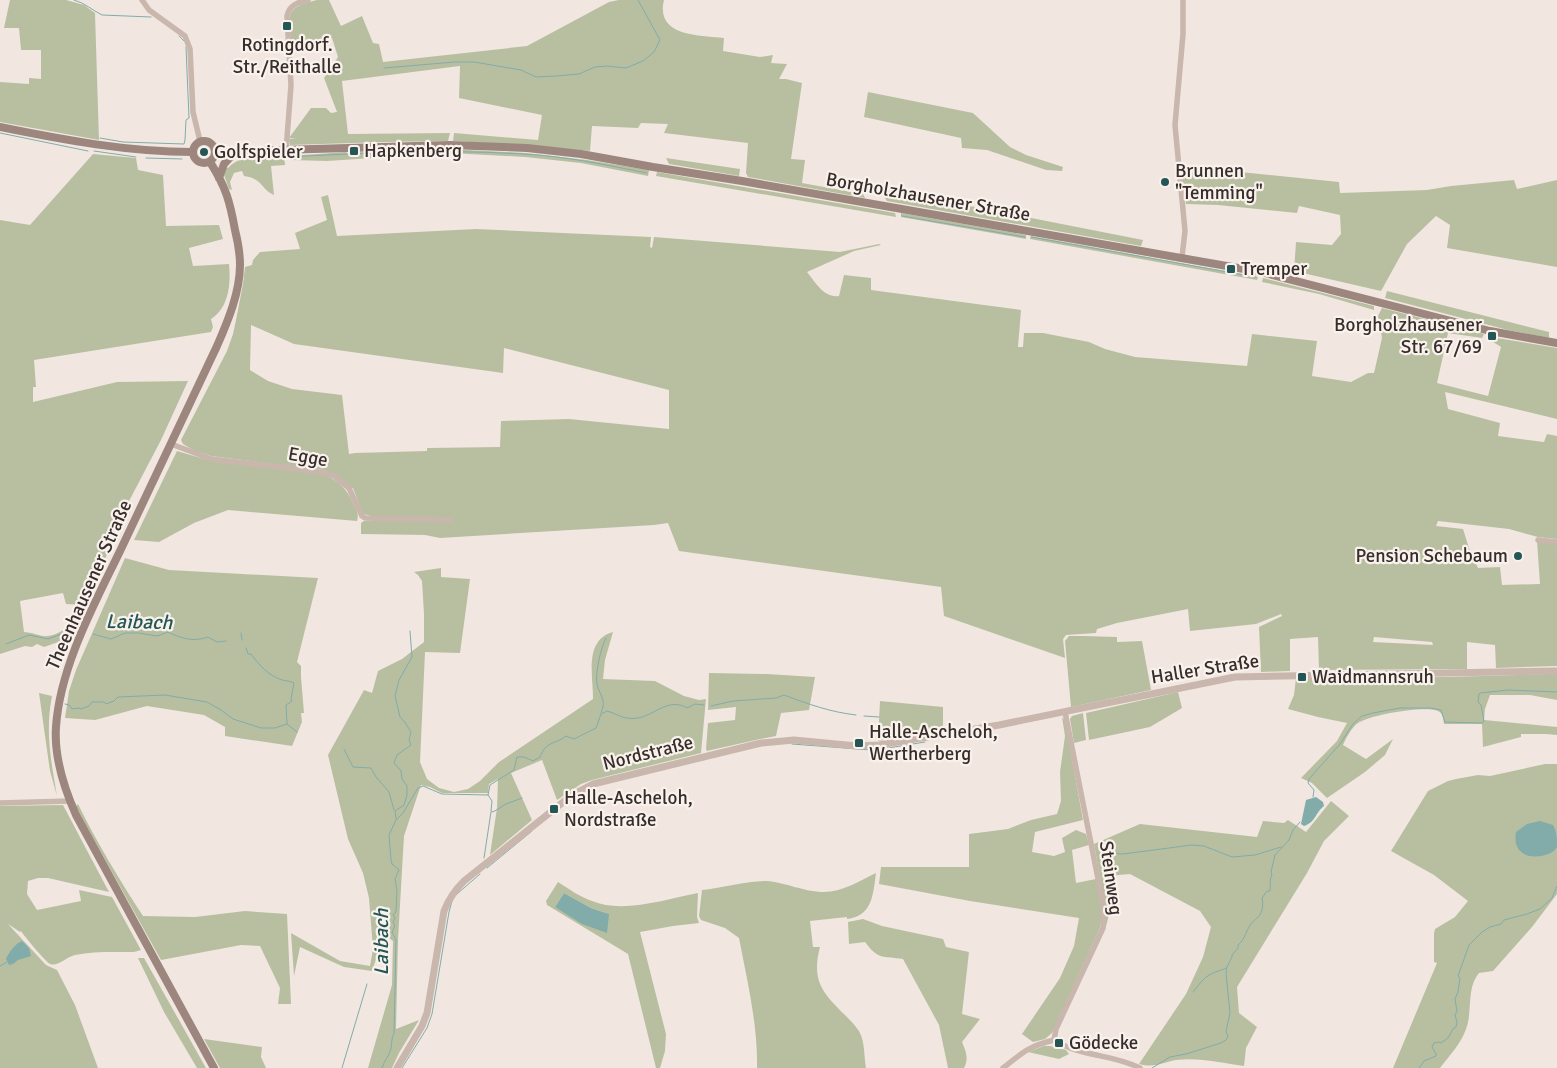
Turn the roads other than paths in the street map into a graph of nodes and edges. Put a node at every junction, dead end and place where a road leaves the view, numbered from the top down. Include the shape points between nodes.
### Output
1 (142, 0) edge
2 (308, 0) edge
3 (1183, 0) edge
4 (0, 127) edge
5 (200, 141) junction
6 (286, 151) junction
7 (193, 152) junction
8 (216, 152) junction
9 (235, 152) junction
10 (210, 162) junction
11 (219, 178) junction
12 (1182, 257) junction
13 (1557, 343) edge
14 (171, 444) junction
15 (451, 520) dead end
16 (1538, 540) dead end
17 (1557, 542) edge
18 (1557, 671) edge
19 (1068, 711) junction
20 (70, 801) junction
21 (0, 803) edge
22 (1054, 1040) junction
23 (214, 1068) edge
24 (397, 1068) edge
25 (1003, 1068) edge
26 (1140, 1068) edge

1 - 5 street via 149,10 187,40 193,112
2 - 6 street via 296,4 287,16 291,85
3 - 12 street via 1175,125 1185,231
4 - 7 main road via 97,145
5 - 7 main road
5 - 8 main road via 214,145
6 - 9 main road, Borgholzhausener Straße
6 - 12 main road, Borgholzhausener Straße via 450,145 581,154
7 - 10 main road via 198,162
8 - 9 main road, Borgholzhausener Straße
8 - 10 main road
9 - 11 main road via 224,164
10 - 11 main road, Theenhausener Straße
11 - 14 main road, Theenhausener Straße via 230,202 239,247 238,283 225,328
12 - 13 main road, Borgholzhausener Straße via 1291,278 1490,331
14 - 15 street, Egge via 211,458 324,472 349,488 365,518
14 - 20 main road, Theenhausener Straße via 93,609 63,682 55,729 57,752
16 - 17 street
18 - 19 street, Haller Straße via 1246,676
19 - 22 street, Steinweg via 1104,916 1097,942 1056,1029
19 - 24 street, Nordstraße via 879,745 794,740 760,742 582,788 464,881 448,900 427,1013
20 - 21 street
20 - 23 main road, Theenhausener Straße
22 - 25 street via 1025,1050
22 - 26 street via 1069,1048 1118,1059

